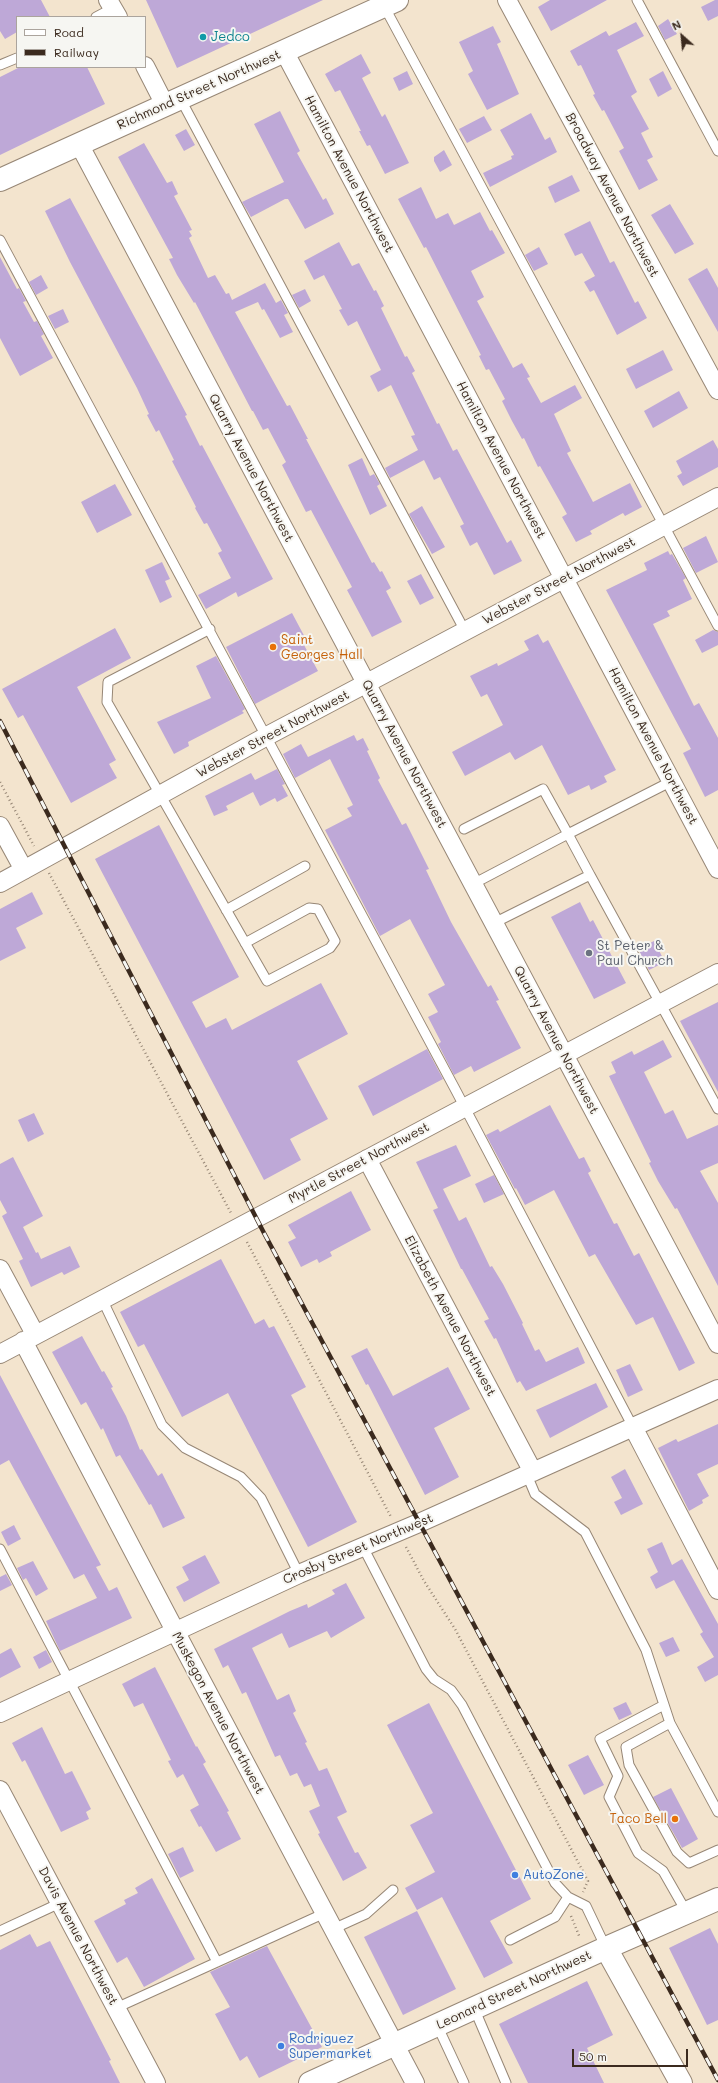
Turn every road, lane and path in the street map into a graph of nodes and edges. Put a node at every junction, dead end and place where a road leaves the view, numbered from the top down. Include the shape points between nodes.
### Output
1 (507, 0) edge
2 (637, 0) edge
3 (391, 3) edge
4 (113, 8) edge
5 (98, 16) edge
6 (284, 51) junction
7 (16, 58) edge
8 (0, 65) edge
9 (146, 67) edge
10 (173, 102) junction
11 (79, 144) junction
12 (718, 150) edge
13 (0, 180) edge
14 (0, 240) edge
15 (718, 390) edge
16 (718, 497) edge
17 (665, 525) junction
18 (564, 578) junction
19 (718, 626) edge
20 (210, 630) junction
21 (465, 631) junction
22 (366, 684) junction
23 (266, 736) junction
24 (672, 781) junction
25 (0, 782) edge
26 (160, 794) junction
27 (0, 826) edge
28 (464, 829) dead end
29 (568, 834) junction
30 (42, 860) junction
31 (305, 866) dead end
32 (718, 869) edge
33 (24, 870) junction
34 (590, 875) junction
35 (0, 883) edge
36 (473, 884) junction
37 (226, 910) junction
38 (494, 923) junction
39 (245, 943) junction
40 (718, 973) edge
41 (661, 1002) junction
42 (564, 1054) junction
43 (465, 1108) junction
44 (718, 1109) edge
45 (367, 1159) junction
46 (238, 1226) junction
47 (0, 1269) edge
48 (102, 1299) junction
49 (29, 1338) junction
50 (718, 1344) edge
51 (0, 1354) edge
52 (718, 1389) edge
53 (633, 1427) junction
54 (530, 1474) junction
55 (398, 1532) junction
56 (363, 1547) junction
57 (0, 1549) edge
58 (299, 1574) junction
59 (718, 1590) edge
60 (175, 1631) junction
61 (70, 1680) junction
62 (664, 1705) junction
63 (0, 1713) edge
64 (670, 1723) junction
65 (0, 1790) edge
66 (718, 1812) edge
67 (718, 1850) edge
68 (393, 1890) dead end
69 (568, 1897) junction
70 (718, 1900) edge
71 (578, 1901) junction
72 (60, 1903) junction
73 (325, 1913) junction
74 (687, 1913) junction
75 (333, 1929) junction
76 (0, 1932) edge
77 (580, 1938) dead end
78 (510, 1940) dead end
79 (606, 1948) junction
80 (217, 1962) junction
81 (116, 2008) junction
82 (474, 2008) junction
83 (437, 2025) junction
84 (394, 2045) junction
85 (156, 2083) edge
86 (310, 2083) edge
87 (415, 2083) edge
88 (464, 2083) edge
89 (506, 2083) edge
90 (681, 2083) edge

1 - 15 street, Broadway Avenue Northwest
2 - 12 lane
3 - 6 street, Richmond Street Northwest
3 - 17 lane
4 - 5 lane
6 - 10 street, Richmond Street Northwest
6 - 18 street, Hamilton Avenue Northwest
7 - 8 lane
9 - 10 street
10 - 11 street, Richmond Street Northwest
10 - 21 lane
11 - 13 street, Richmond Street Northwest
11 - 22 street, Quarry Avenue Northwest
14 - 20 lane
16 - 17 street, Webster Street Northwest
17 - 18 street, Webster Street Northwest
17 - 19 lane
18 - 21 street, Webster Street Northwest
18 - 24 street, Hamilton Avenue Northwest
20 - 23 lane
20 - 26 lane via 108,682 107,702
21 - 22 street, Webster Street Northwest
22 - 23 street, Webster Street Northwest
22 - 36 street, Quarry Avenue Northwest
23 - 26 street, Webster Street Northwest
23 - 43 lane
24 - 29 lane
24 - 32 street, Hamilton Avenue Northwest
25 - 30 path
26 - 30 street, Webster Street Northwest
26 - 37 lane
27 - 33 street
28 - 29 lane via 543,788
29 - 34 lane
29 - 36 lane
30 - 33 street, Webster Street Northwest
30 - 46 path
31 - 37 lane
33 - 35 street, Webster Street Northwest
34 - 38 lane
34 - 41 lane
36 - 38 street, Quarry Avenue Northwest
37 - 39 lane
38 - 42 street, Quarry Avenue Northwest
39 - 39 lane via 309,908 318,909 335,941 330,948 267,981
40 - 41 street, Myrtle Street Northwest
41 - 42 street, Myrtle Street Northwest
41 - 44 lane
42 - 43 street, Myrtle Street Northwest
42 - 50 street, Quarry Avenue Northwest
43 - 45 street, Myrtle Street Northwest
43 - 53 lane
45 - 46 street, Myrtle Street Northwest
45 - 54 street, Elizabeth Avenue Northwest
46 - 48 street, Myrtle Street Northwest
46 - 55 path
47 - 49 street, Muskegon Avenue Northwest
48 - 49 street, Myrtle Street Northwest
48 - 58 lane via 162,1425 185,1448 240,1477 261,1498
49 - 51 street, Myrtle Street Northwest
49 - 60 street, Muskegon Avenue Northwest
52 - 53 street, Crosby Street Northwest
53 - 54 street, Crosby Street Northwest
53 - 59 street
54 - 55 street, Crosby Street Northwest
54 - 62 lane via 535,1494 584,1532 646,1650
55 - 56 street, Crosby Street Northwest
55 - 71 path via 454,1629 588,1881
56 - 58 street, Crosby Street Northwest
56 - 69 lane via 426,1669 434,1680 452,1690 462,1705 555,1883
57 - 61 lane
58 - 60 street, Crosby Street Northwest
60 - 61 street, Crosby Street Northwest
60 - 73 street, Muskegon Avenue Northwest
61 - 63 street, Crosby Street Northwest
61 - 80 lane
62 - 64 lane
62 - 74 lane via 600,1739 618,1776 609,1797 638,1853 663,1871
64 - 66 lane
64 - 67 lane via 626,1748 629,1765 677,1852 689,1863
65 - 72 street, Davis Avenue Northwest
68 - 75 lane via 366,1914
69 - 71 lane
69 - 78 lane via 555,1917
70 - 74 street, Leonard Street Northwest
71 - 77 path via 571,1917
71 - 79 lane via 586,1906
72 - 76 lane
72 - 81 street, Davis Avenue Northwest
73 - 75 street, Muskegon Avenue Northwest
73 - 80 lane
74 - 79 street, Leonard Street Northwest
75 - 84 street, Muskegon Avenue Northwest
79 - 82 street, Leonard Street Northwest
79 - 90 street
80 - 81 lane
81 - 85 street, Davis Avenue Northwest
82 - 83 street, Leonard Street Northwest
82 - 89 lane
83 - 84 street, Leonard Street Northwest
83 - 88 lane
84 - 86 street, Leonard Street Northwest
84 - 87 street, Muskegon Avenue Northwest

